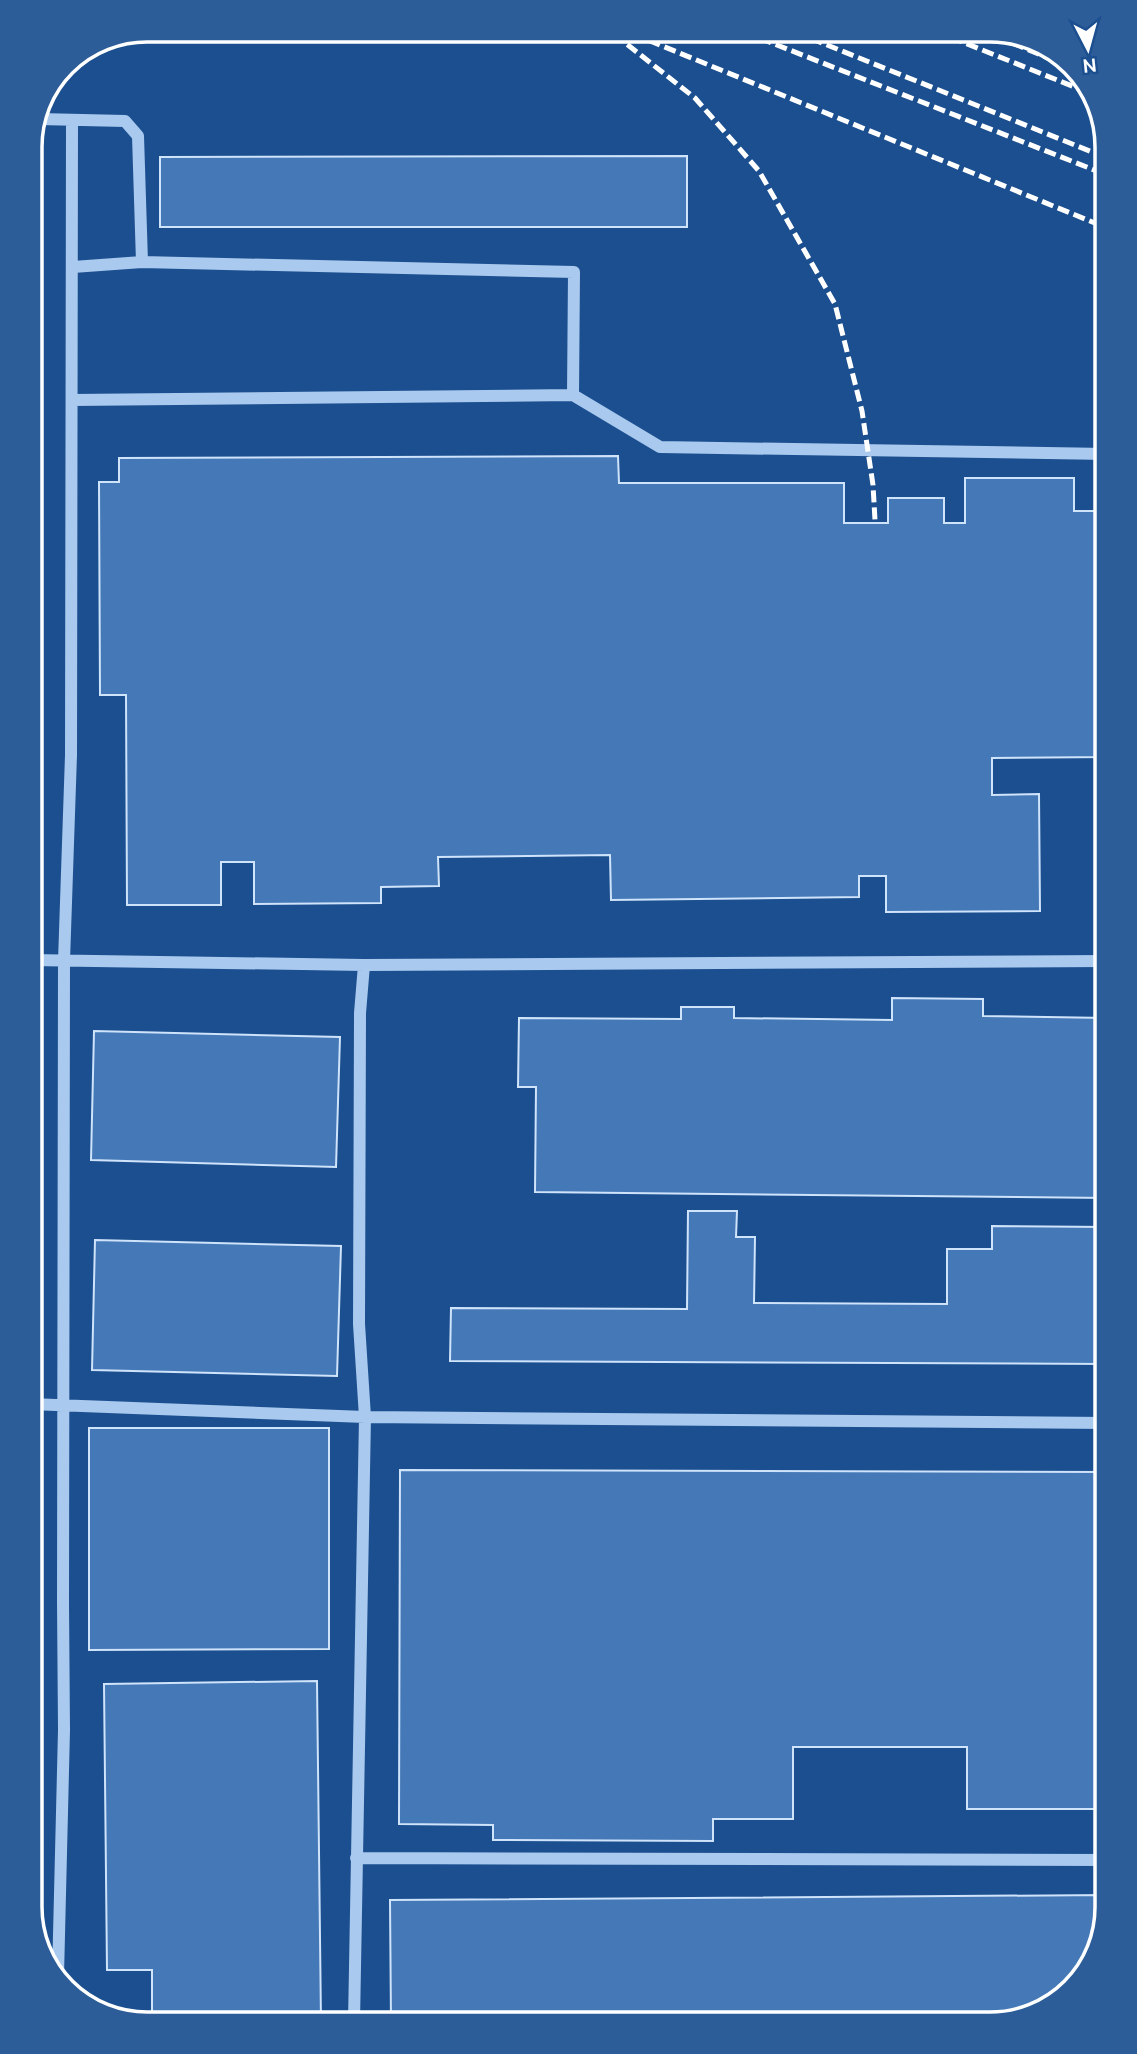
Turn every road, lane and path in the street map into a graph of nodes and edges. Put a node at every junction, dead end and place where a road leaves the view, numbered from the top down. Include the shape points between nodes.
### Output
1 (46, 119) edge
2 (72, 120) junction
3 (142, 262) junction
4 (73, 267) junction
5 (573, 395) junction
6 (72, 400) junction
7 (1095, 454) edge
8 (42, 960) edge
9 (64, 961) junction
10 (1095, 961) edge
11 (364, 965) junction
12 (42, 1405) edge
13 (64, 1406) junction
14 (365, 1417) junction
15 (1095, 1423) edge
16 (356, 1858) junction
17 (1095, 1860) edge
18 (58, 1962) edge
19 (354, 2012) edge

1 - 2 lane
2 - 3 lane via 125,121 138,136
2 - 4 lane
3 - 4 lane
3 - 5 lane via 573,272
4 - 6 lane
5 - 6 lane
5 - 7 lane via 660,447
6 - 9 lane via 71,755
8 - 9 lane
9 - 11 lane
9 - 13 lane
10 - 11 lane
11 - 14 lane via 359,1324
12 - 13 lane
13 - 14 lane
13 - 18 lane
14 - 15 lane
14 - 16 lane
16 - 17 lane
16 - 19 lane

